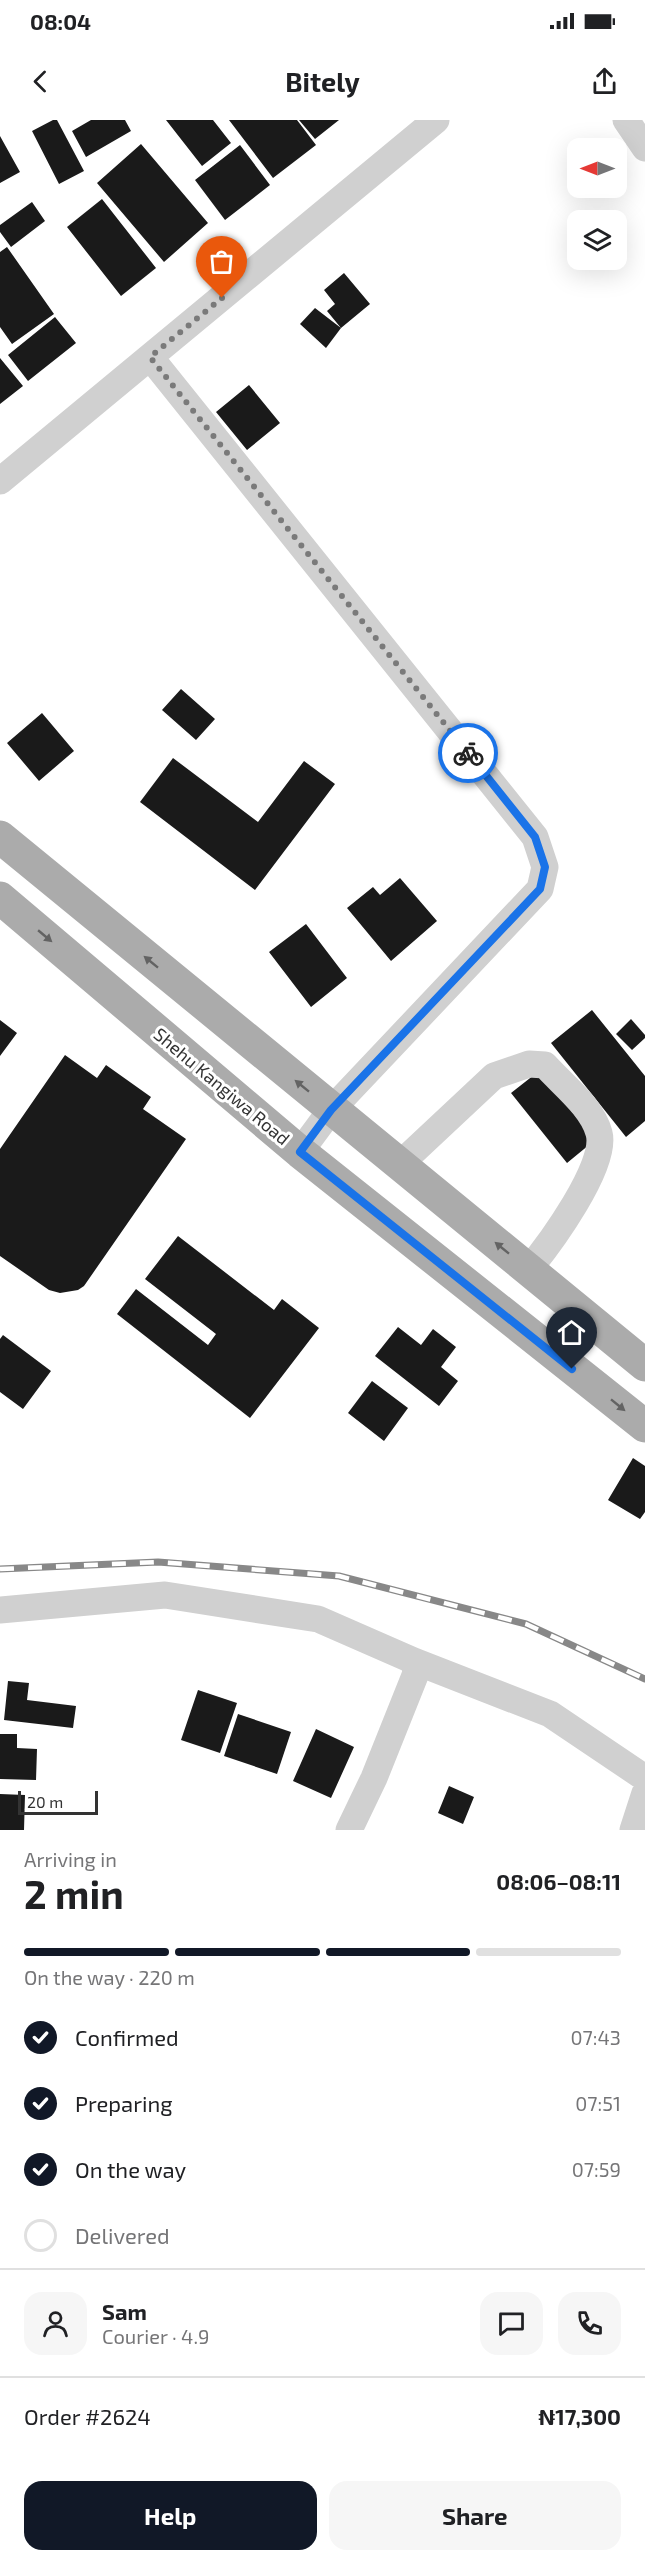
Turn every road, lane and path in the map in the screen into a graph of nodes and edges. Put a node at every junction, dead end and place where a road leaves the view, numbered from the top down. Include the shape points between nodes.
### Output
1 (436, 120) edge
2 (626, 120) edge
3 (645, 148) edge
4 (150, 357) junction
5 (0, 481) edge
6 (0, 837) edge
7 (0, 898) edge
8 (331, 1110) junction
9 (300, 1152) junction
10 (399, 1165) junction
11 (528, 1270) junction
12 (645, 1365) edge
13 (645, 1426) edge
14 (0, 1610) edge
15 (414, 1661) junction
16 (645, 1778) edge
17 (645, 1792) edge
18 (349, 1830) edge
19 (633, 1830) edge

1 - 4 street
2 - 3 street
4 - 5 street
4 - 8 street via 535,837 545,867 540,889
8 -> 6 main road
7 -> 9 main road, Shehu Kangiwa Road
8 - 9 street
8 - 10 main road
9 -> 13 main road, Shehu Kangiwa Road
11 -> 10 main road
10 - 11 street via 494,1076 529,1064 545,1065 592,1117 600,1135 599,1158 557,1234
11 - 12 main road
14 - 15 street via 165,1595 318,1619
15 - 16 street via 550,1714
15 - 18 street via 416,1673
17 - 19 street

